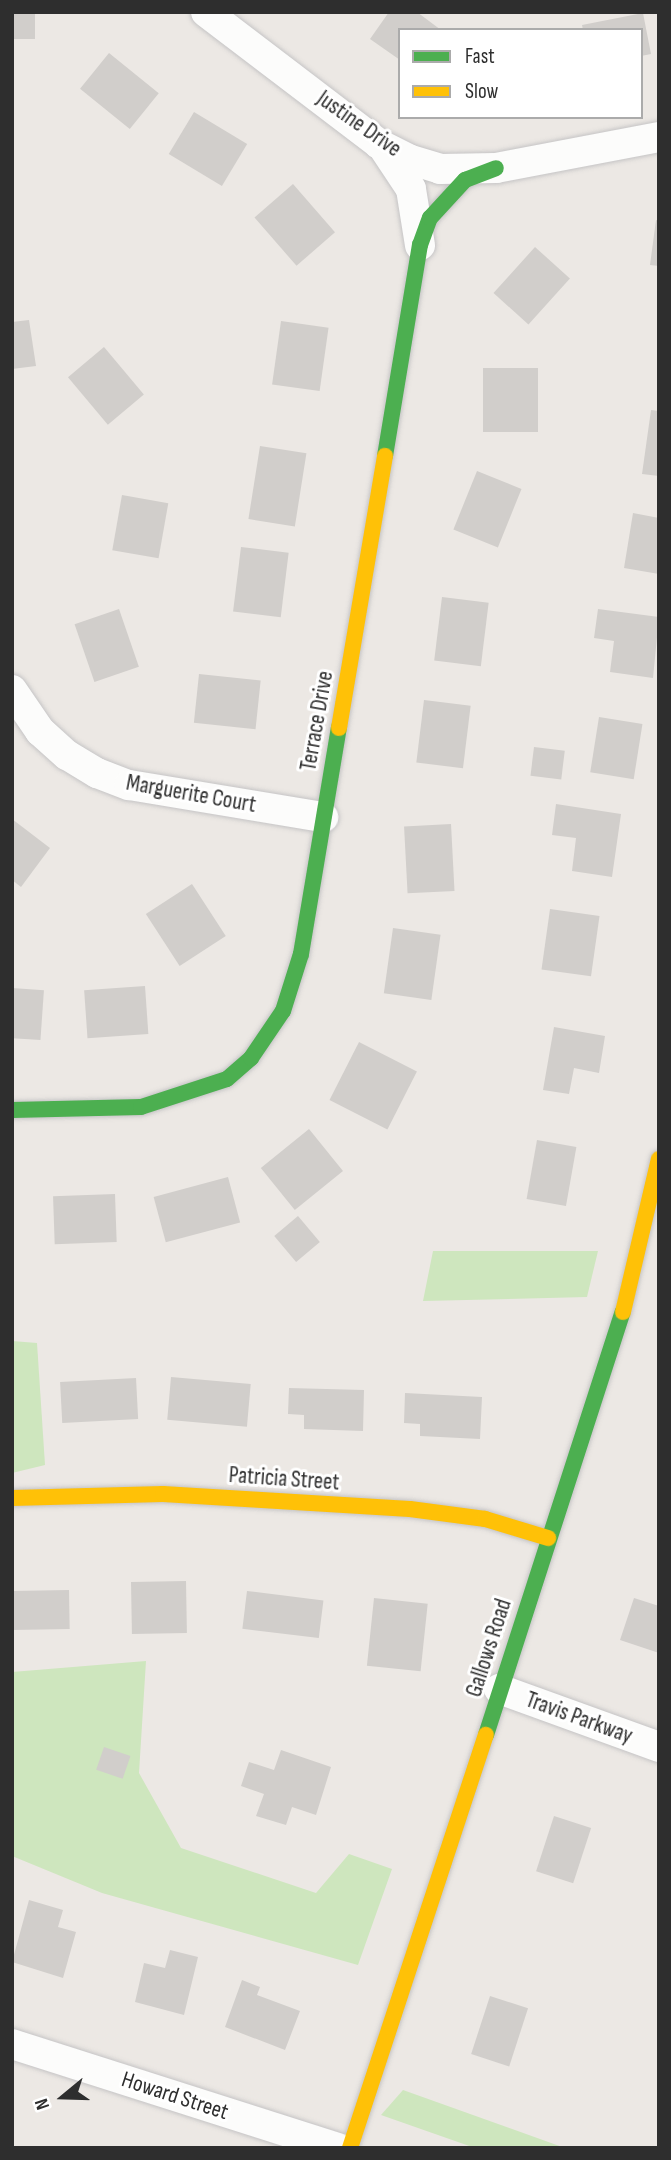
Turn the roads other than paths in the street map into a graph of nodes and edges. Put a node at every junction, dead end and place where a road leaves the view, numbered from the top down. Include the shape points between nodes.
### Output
1 (206, 12) edge
2 (659, 137) edge
3 (379, 144) junction
4 (496, 168) junction
5 (420, 246) junction
6 (12, 690) edge
7 (323, 817) junction
8 (12, 1110) edge
9 (659, 1159) edge
10 (12, 1498) edge
11 (548, 1538) junction
12 (499, 1689) junction
13 (659, 1747) edge
14 (12, 2044) edge
15 (338, 2148) edge
16 (350, 2148) edge

1 - 3 street, Justine Drive
2 - 4 street, Justine Drive
3 - 4 street, Justine Drive via 440,169
3 - 5 street via 411,189
4 - 5 street, Terrace Drive via 465,180 448,194 430,218
5 - 7 street, Terrace Drive
6 - 7 street, Marguerite Court via 40,731 97,773 129,785
7 - 8 street, Terrace Drive via 293,985 284,1011 251,1058 227,1079 162,1103
9 - 11 street, Gallows Road via 619,1329
10 - 11 street, Patricia Street via 163,1494 410,1509 485,1519
11 - 12 street, Gallows Road
12 - 13 street, Travis Parkway
12 - 16 street, Gallows Road
14 - 15 street, Howard Street

